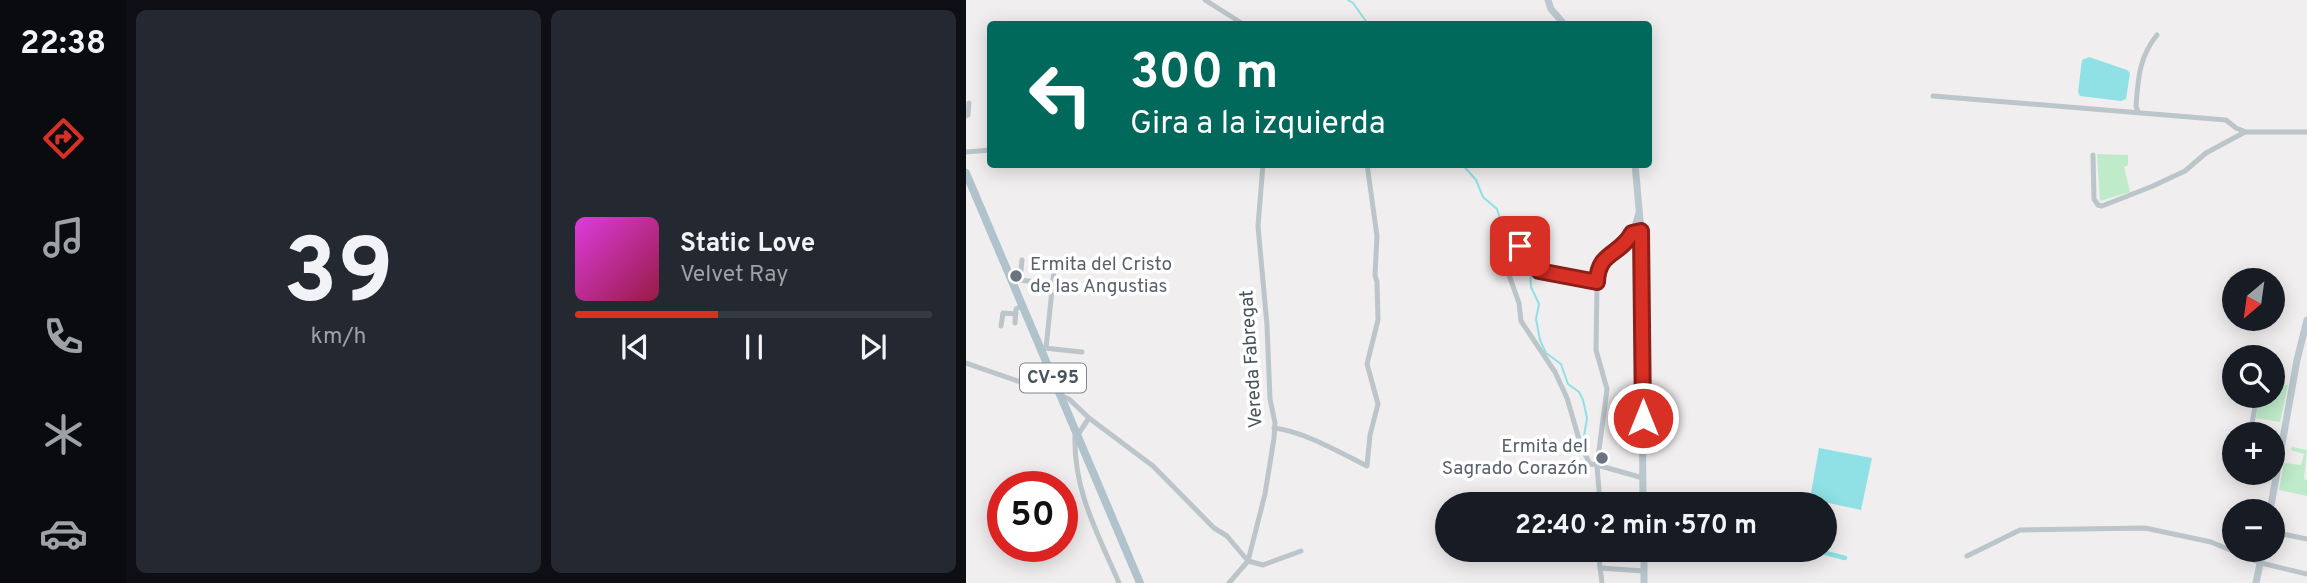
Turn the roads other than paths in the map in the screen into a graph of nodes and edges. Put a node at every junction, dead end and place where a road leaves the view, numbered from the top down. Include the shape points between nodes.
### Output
1 (1205, 0) edge
2 (1548, 0) edge
3 (1238, 21) edge
4 (1561, 21) edge
5 (2157, 34) dead end
6 (1933, 96) dead end
7 (969, 103) dead end
8 (2138, 112) junction
9 (966, 116) edge
10 (2245, 132) junction
11 (2307, 132) edge
12 (987, 150) edge
13 (966, 152) edge
14 (2093, 155) dead end
15 (1263, 168) edge
16 (1368, 168) edge
17 (1635, 168) edge
18 (966, 173) edge
19 (1640, 207) junction
20 (1641, 231) junction
21 (1632, 233) junction
22 (1022, 260) dead end
23 (1055, 261) dead end
24 (1016, 281) junction
25 (1597, 282) junction
26 (1053, 284) junction
27 (1022, 306) junction
28 (1016, 314) junction
29 (2307, 320) edge
30 (1015, 323) dead end
31 (1002, 326) dead end
32 (1043, 348) junction
33 (1082, 352) dead end
34 (966, 363) edge
35 (1059, 392) junction
36 (1089, 418) junction
37 (2285, 427) edge
38 (1275, 428) junction
39 (1076, 434) junction
40 (1597, 465) junction
41 (1643, 478) junction
42 (1600, 492) edge
43 (1643, 492) edge
44 (2285, 534) edge
45 (2307, 538) edge
46 (1301, 551) dead end
47 (1967, 556) dead end
48 (1248, 561) junction
49 (1599, 562) edge
50 (1644, 562) edge
51 (2261, 563) junction
52 (1600, 568) junction
53 (1644, 571) junction
54 (2307, 574) edge
55 (1119, 583) edge
56 (1140, 583) edge
57 (1229, 583) edge
58 (1602, 583) edge
59 (1644, 583) edge
60 (2256, 583) edge

1 - 3 street
2 - 4 main road
5 - 8 street via 2139,66
6 - 8 street
7 - 9 street
8 - 10 street via 2226,120
10 - 11 street
10 - 14 street via 2206,153 2185,171 2102,206 2094,199
12 - 13 street
15 - 38 street, Vereda Fabregat via 1258,226
16 - 38 street via 1377,236 1378,320 1367,364 1378,404 1367,466
17 - 19 main road
18 - 24 main road, CV-95
19 - 20 main road
19 - 21 street
20 - 21 street
20 - 41 main road
21 - 25 street via 1627,244 1604,258 1597,269
22 - 24 street
23 - 26 street
24 - 26 street
24 - 27 main road, CV-95
25 - 40 street via 1596,355 1607,389
25 - 40 street via 1542,272 1514,240 1500,244 1521,321 1555,372 1586,457
26 - 32 street
27 - 28 street
27 - 32 main road, CV-95
28 - 30 street
28 - 31 street via 1003,313
29 - 37 main road
32 - 33 street
32 - 35 main road, CV-95
34 - 35 street
35 - 36 street
35 - 39 main road, CV-95
36 - 39 street
36 - 48 street via 1153,466
38 - 48 street, Vereda Fabregat
39 - 55 street via 1079,484
39 - 56 main road, CV-95
40 - 41 street
40 - 42 street
41 - 43 main road
44 - 45 street
46 - 48 street via 1263,565
47 - 51 street via 2020,530 2145,528 2211,542
48 - 57 street, Vereda Fabregat
49 - 52 street
50 - 53 main road
51 - 54 street
51 - 60 main road
52 - 53 street
52 - 58 street
53 - 59 main road

